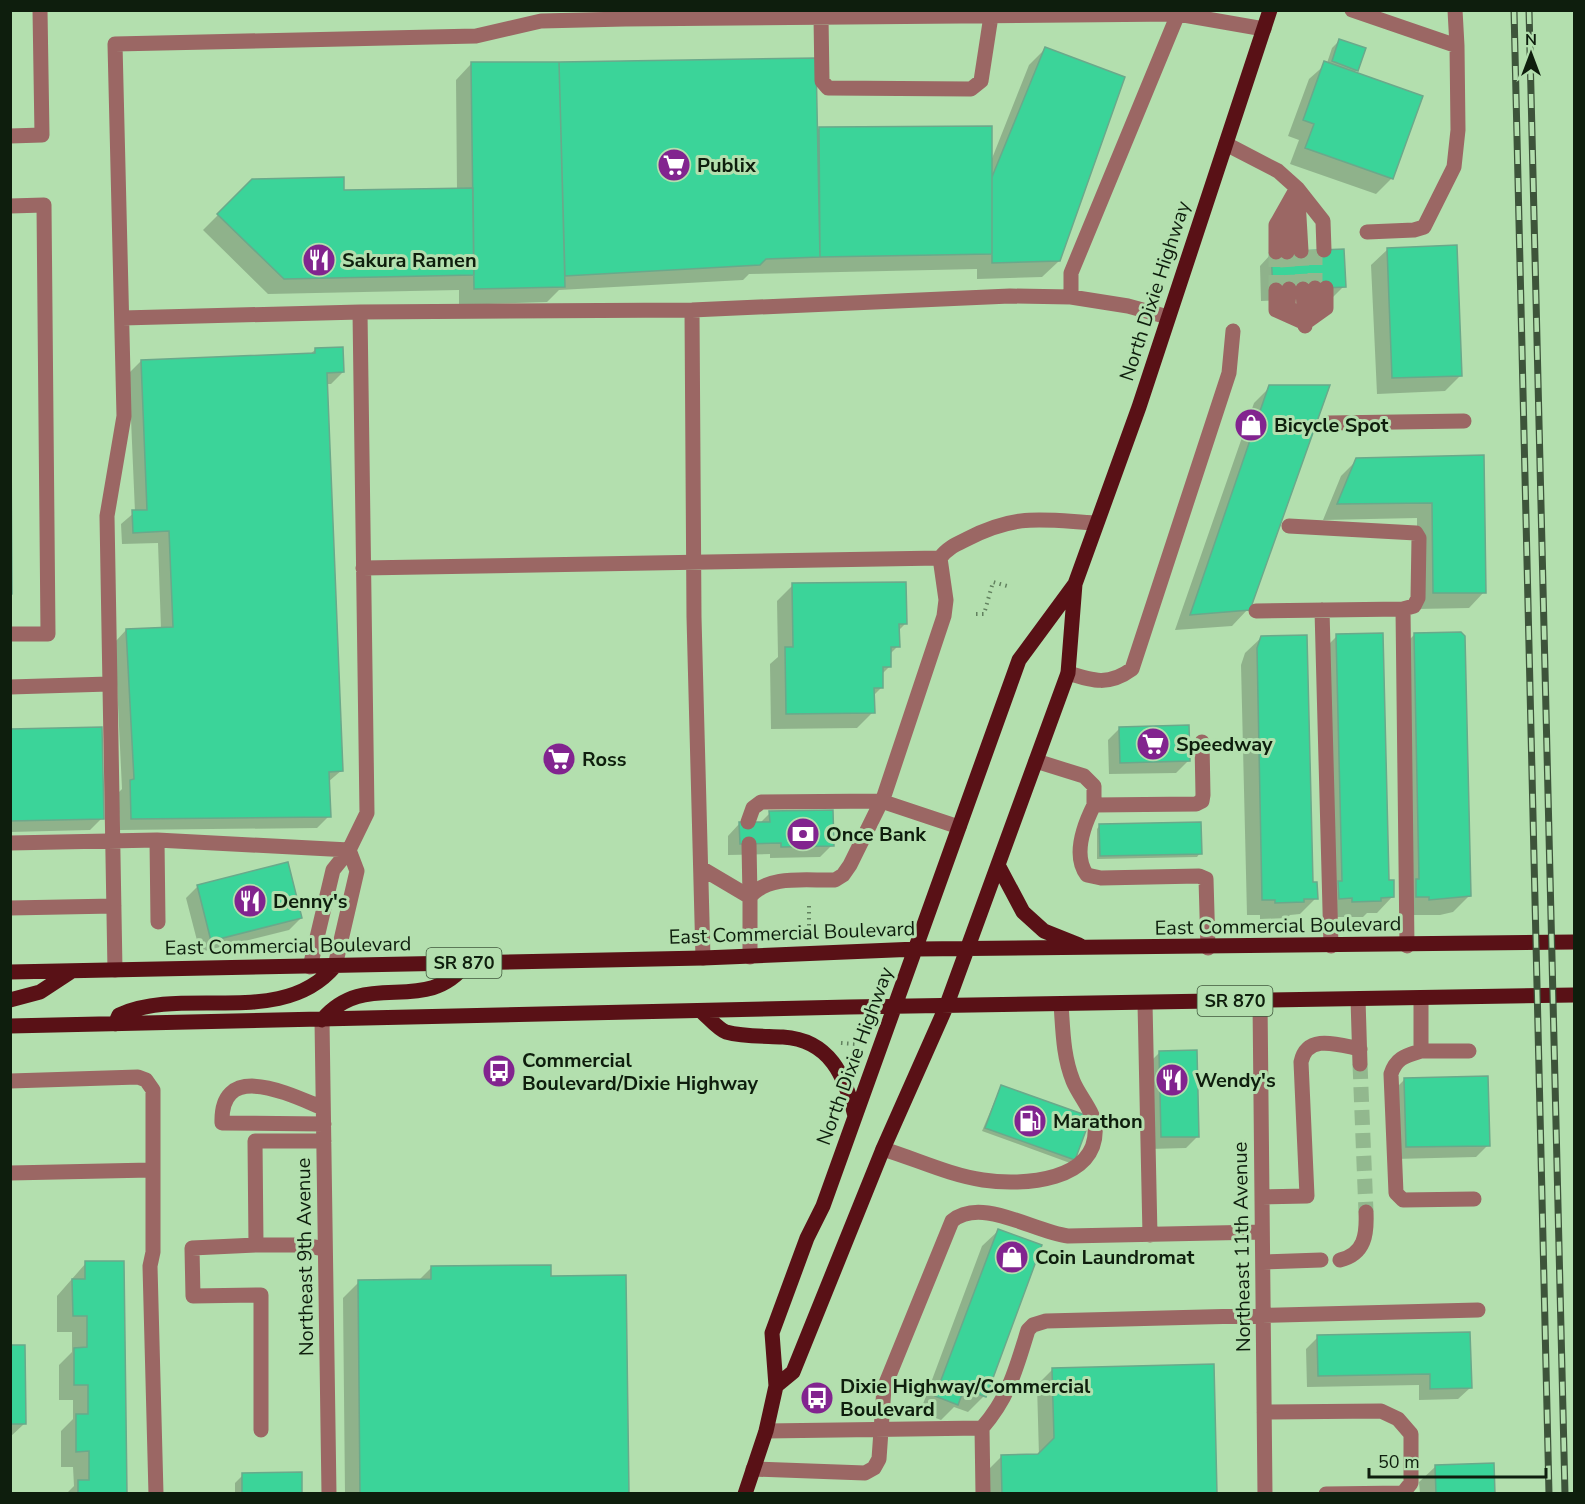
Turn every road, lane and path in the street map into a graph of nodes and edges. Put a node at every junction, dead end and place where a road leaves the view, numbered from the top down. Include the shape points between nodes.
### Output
1 (40, 10) edge
2 (1270, 10) edge
3 (1352, 10) edge
4 (1455, 10) edge
5 (1369, 13) edge
6 (1178, 14) junction
7 (991, 16) junction
8 (821, 17) junction
9 (1264, 29) junction
10 (1457, 46) junction
11 (10, 136) edge
12 (1226, 144) junction
13 (1297, 188) junction
14 (10, 206) edge
15 (1367, 232) dead end
16 (1302, 289) junction
17 (1071, 297) junction
18 (692, 310) junction
19 (360, 312) junction
20 (1168, 317) junction
21 (122, 318) junction
22 (1305, 326) junction
23 (1233, 331) dead end
24 (1464, 421) dead end
25 (1329, 423) dead end
26 (1096, 523) junction
27 (1289, 526) dead end
28 (940, 558) junction
29 (694, 563) junction
30 (363, 568) junction
31 (1075, 584) junction
32 (1007, 586) dead end
33 (1403, 609) junction
34 (1322, 610) junction
35 (1256, 611) dead end
36 (976, 614) dead end
37 (10, 634) edge
38 (1068, 673) junction
39 (109, 684) junction
40 (10, 687) edge
41 (1203, 742) dead end
42 (1036, 761) junction
43 (881, 801) junction
44 (1094, 805) junction
45 (748, 822) dead end
46 (959, 827) junction
47 (157, 840) junction
48 (112, 841) junction
49 (10, 843) edge
50 (749, 844) dead end
51 (349, 849) junction
52 (998, 865) junction
53 (701, 868) junction
54 (750, 897) junction
55 (114, 906) junction
56 (809, 906) dead end
57 (10, 908) edge
58 (158, 922) dead end
59 (809, 934) dead end
60 (1575, 942) edge
61 (1331, 946) junction
62 (1407, 946) junction
63 (1208, 948) junction
64 (917, 949) junction
65 (1088, 949) junction
66 (966, 950) junction
67 (750, 957) junction
68 (703, 958) junction
69 (467, 963) junction
70 (335, 966) junction
71 (310, 967) junction
72 (115, 970) junction
73 (72, 971) junction
74 (10, 972) edge
75 (1575, 995) edge
76 (1420, 998) junction
77 (1358, 999) junction
78 (10, 1000) edge
79 (1260, 1000) junction
80 (1145, 1003) junction
81 (1061, 1004) junction
82 (946, 1007) junction
83 (895, 1008) junction
84 (701, 1011) junction
85 (322, 1020) junction
86 (115, 1024) junction
87 (10, 1026) edge
88 (840, 1043) dead end
89 (856, 1044) dead end
90 (1420, 1051) junction
91 (1469, 1051) dead end
92 (10, 1081) edge
93 (323, 1108) junction
94 (855, 1116) junction
95 (324, 1124) junction
96 (324, 1141) junction
97 (882, 1149) junction
98 (151, 1170) junction
99 (10, 1173) edge
100 (1262, 1197) junction
101 (1474, 1199) dead end
102 (1366, 1212) tunnel mouth
103 (1262, 1232) junction
104 (1150, 1235) junction
105 (256, 1245) junction
106 (325, 1249) junction
107 (1321, 1260) dead end
108 (1340, 1260) dead end
109 (1263, 1262) junction
110 (1478, 1310) dead end
111 (1263, 1317) junction
112 (776, 1386) junction
113 (1264, 1412) junction
114 (982, 1428) junction
115 (881, 1429) junction
116 (261, 1430) dead end
117 (766, 1431) junction
118 (753, 1469) junction
119 (156, 1494) edge
120 (329, 1494) edge
121 (744, 1494) edge
122 (983, 1494) edge
123 (1265, 1494) edge
124 (1326, 1494) edge

1 - 11 street via 42,135
2 - 9 main road, North Dixie Highway
3 - 5 street
4 - 10 street
5 - 10 street
6 - 7 street
6 - 9 street
6 - 17 street via 1071,273
7 - 8 street
7 - 8 street via 981,81 971,89 828,88 822,81
8 - 21 street via 541,21 476,36 115,44
9 - 12 main road, North Dixie Highway
10 - 15 street via 1458,130 1454,167 1424,227
12 - 13 street via 1278,171
12 - 20 main road, North Dixie Highway
13 - 13 street via 1286,229 1301,251 1323,221
14 - 37 street via 44,205 48,634
16 - 22 street
16 - 22 street via 1326,308
16 - 22 street via 1276,310
17 - 18 street via 1010,296
17 - 20 street
18 - 19 street
18 - 29 street
19 - 21 street
19 - 30 street
20 - 26 main road, North Dixie Highway
21 - 39 street via 124,416 107,516
23 - 38 street via 1229,373 1132,669 1120,678 1097,682
24 - 25 street
26 - 28 street via 1024,518 992,526 946,550
26 - 31 main road, North Dixie Highway
27 - 33 street via 1416,532 1418,598 1414,606
28 - 29 street
28 - 43 street via 944,616
29 - 30 street
29 - 53 street
30 - 51 street via 367,813
31 - 38 main road, North Dixie Highway
31 - 46 main road, North Dixie Highway via 1019,660
32 - 36 path via 993,582 984,614
33 - 34 street
33 - 62 street
34 - 35 street
34 - 61 street
38 - 42 main road, North Dixie Highway
39 - 40 street
39 - 48 street
41 - 44 street via 1202,801
42 - 44 street via 1084,776 1094,786
42 - 52 main road, North Dixie Highway
43 - 45 street via 761,802 753,808
43 - 46 street
43 - 54 street via 843,875 835,880 769,883 758,887
44 - 63 street via 1080,837 1082,869 1087,875 1101,878 1206,879
46 - 64 main road, North Dixie Highway
47 - 48 street
47 - 51 street
47 - 58 street
48 - 49 street
48 - 55 street
50 - 54 street
51 - 70 street via 357,871
51 - 71 street via 333,870
52 - 65 main road via 1023,912 1044,931
52 - 66 main road, North Dixie Highway
53 - 54 street
53 - 68 street
54 - 67 street
55 - 57 street
55 - 72 street
56 - 59 path
60 - 62 main road, East Commercial Boulevard / SR 870
61 - 62 main road, East Commercial Boulevard / SR 870
61 - 63 main road, East Commercial Boulevard / SR 870
63 - 65 main road, East Commercial Boulevard / SR 870
64 - 66 main road, East Commercial Boulevard / SR 870
64 - 67 main road, East Commercial Boulevard / SR 870
64 - 83 main road, North Dixie Highway
65 - 66 main road, East Commercial Boulevard / SR 870
66 - 82 main road, North Dixie Highway
67 - 68 main road, East Commercial Boulevard / SR 870
68 - 69 main road, East Commercial Boulevard / SR 870
69 - 70 main road, East Commercial Boulevard / SR 870
69 - 85 main road via 456,978 438,987 365,993 335,1005
70 - 71 main road, East Commercial Boulevard / SR 870
70 - 86 main road via 323,981 280,999 145,1005 119,1016
71 - 72 main road, East Commercial Boulevard / SR 870
72 - 73 main road, East Commercial Boulevard / SR 870
73 - 74 main road, East Commercial Boulevard / SR 870
73 - 78 main road via 40,992
75 - 76 main road, SR 870
76 - 77 main road, SR 870
76 - 90 street
77 - 79 main road, SR 870
77 - 100 street via 1360,1057 1324,1042 1311,1046 1300,1062 1306,1196
79 - 80 main road, SR 870
79 - 100 street, Northeast 11th Avenue
80 - 81 main road, SR 870
80 - 104 street
81 - 82 main road, SR 870
81 - 97 street via 1064,1053 1073,1083 1095,1127 1091,1151 1081,1164 1064,1174 1036,1181 985,1180
82 - 83 main road, SR 870
82 - 97 main road, North Dixie Highway
83 - 84 main road, SR 870
83 - 94 main road, North Dixie Highway
84 - 85 main road, SR 870
84 - 94 main road via 725,1032 787,1037 813,1044 831,1059 848,1084
85 - 86 main road, SR 870
85 - 93 street, Northeast 9th Avenue
86 - 87 main road, SR 870
88 - 89 path
90 - 91 street
90 - 101 street via 1394,1063 1391,1074 1396,1193 1403,1200
92 - 98 street via 138,1077 146,1080 153,1095
93 - 95 street, Northeast 9th Avenue
93 - 95 street via 274,1088 254,1086 230,1093 221,1110 222,1123
94 - 112 main road, North Dixie Highway via 772,1333
95 - 96 street, Northeast 9th Avenue
96 - 105 street via 255,1141
96 - 106 street, Northeast 9th Avenue
97 - 112 main road, North Dixie Highway via 793,1372
98 - 99 street
98 - 119 street
100 - 103 street, Northeast 11th Avenue
102 - 108 street via 1364,1242 1350,1257
103 - 104 street
103 - 109 street, Northeast 11th Avenue
104 - 115 street via 1068,1236 983,1210 959,1214 952,1221 884,1388
105 - 106 street
105 - 116 street via 192,1248 193,1296 261,1295
106 - 120 street, Northeast 9th Avenue
107 - 109 street
109 - 111 street, Northeast 11th Avenue
110 - 111 street
111 - 113 street, Northeast 11th Avenue
111 - 114 street via 1033,1325 1000,1407
112 - 117 main road, North Dixie Highway
113 - 123 street, Northeast 11th Avenue
113 - 124 street via 1381,1411 1406,1426 1411,1434 1411,1483 1403,1492
114 - 115 street
114 - 122 street
115 - 117 street
115 - 118 street via 879,1459 865,1473
117 - 118 main road, North Dixie Highway
118 - 121 main road, North Dixie Highway

